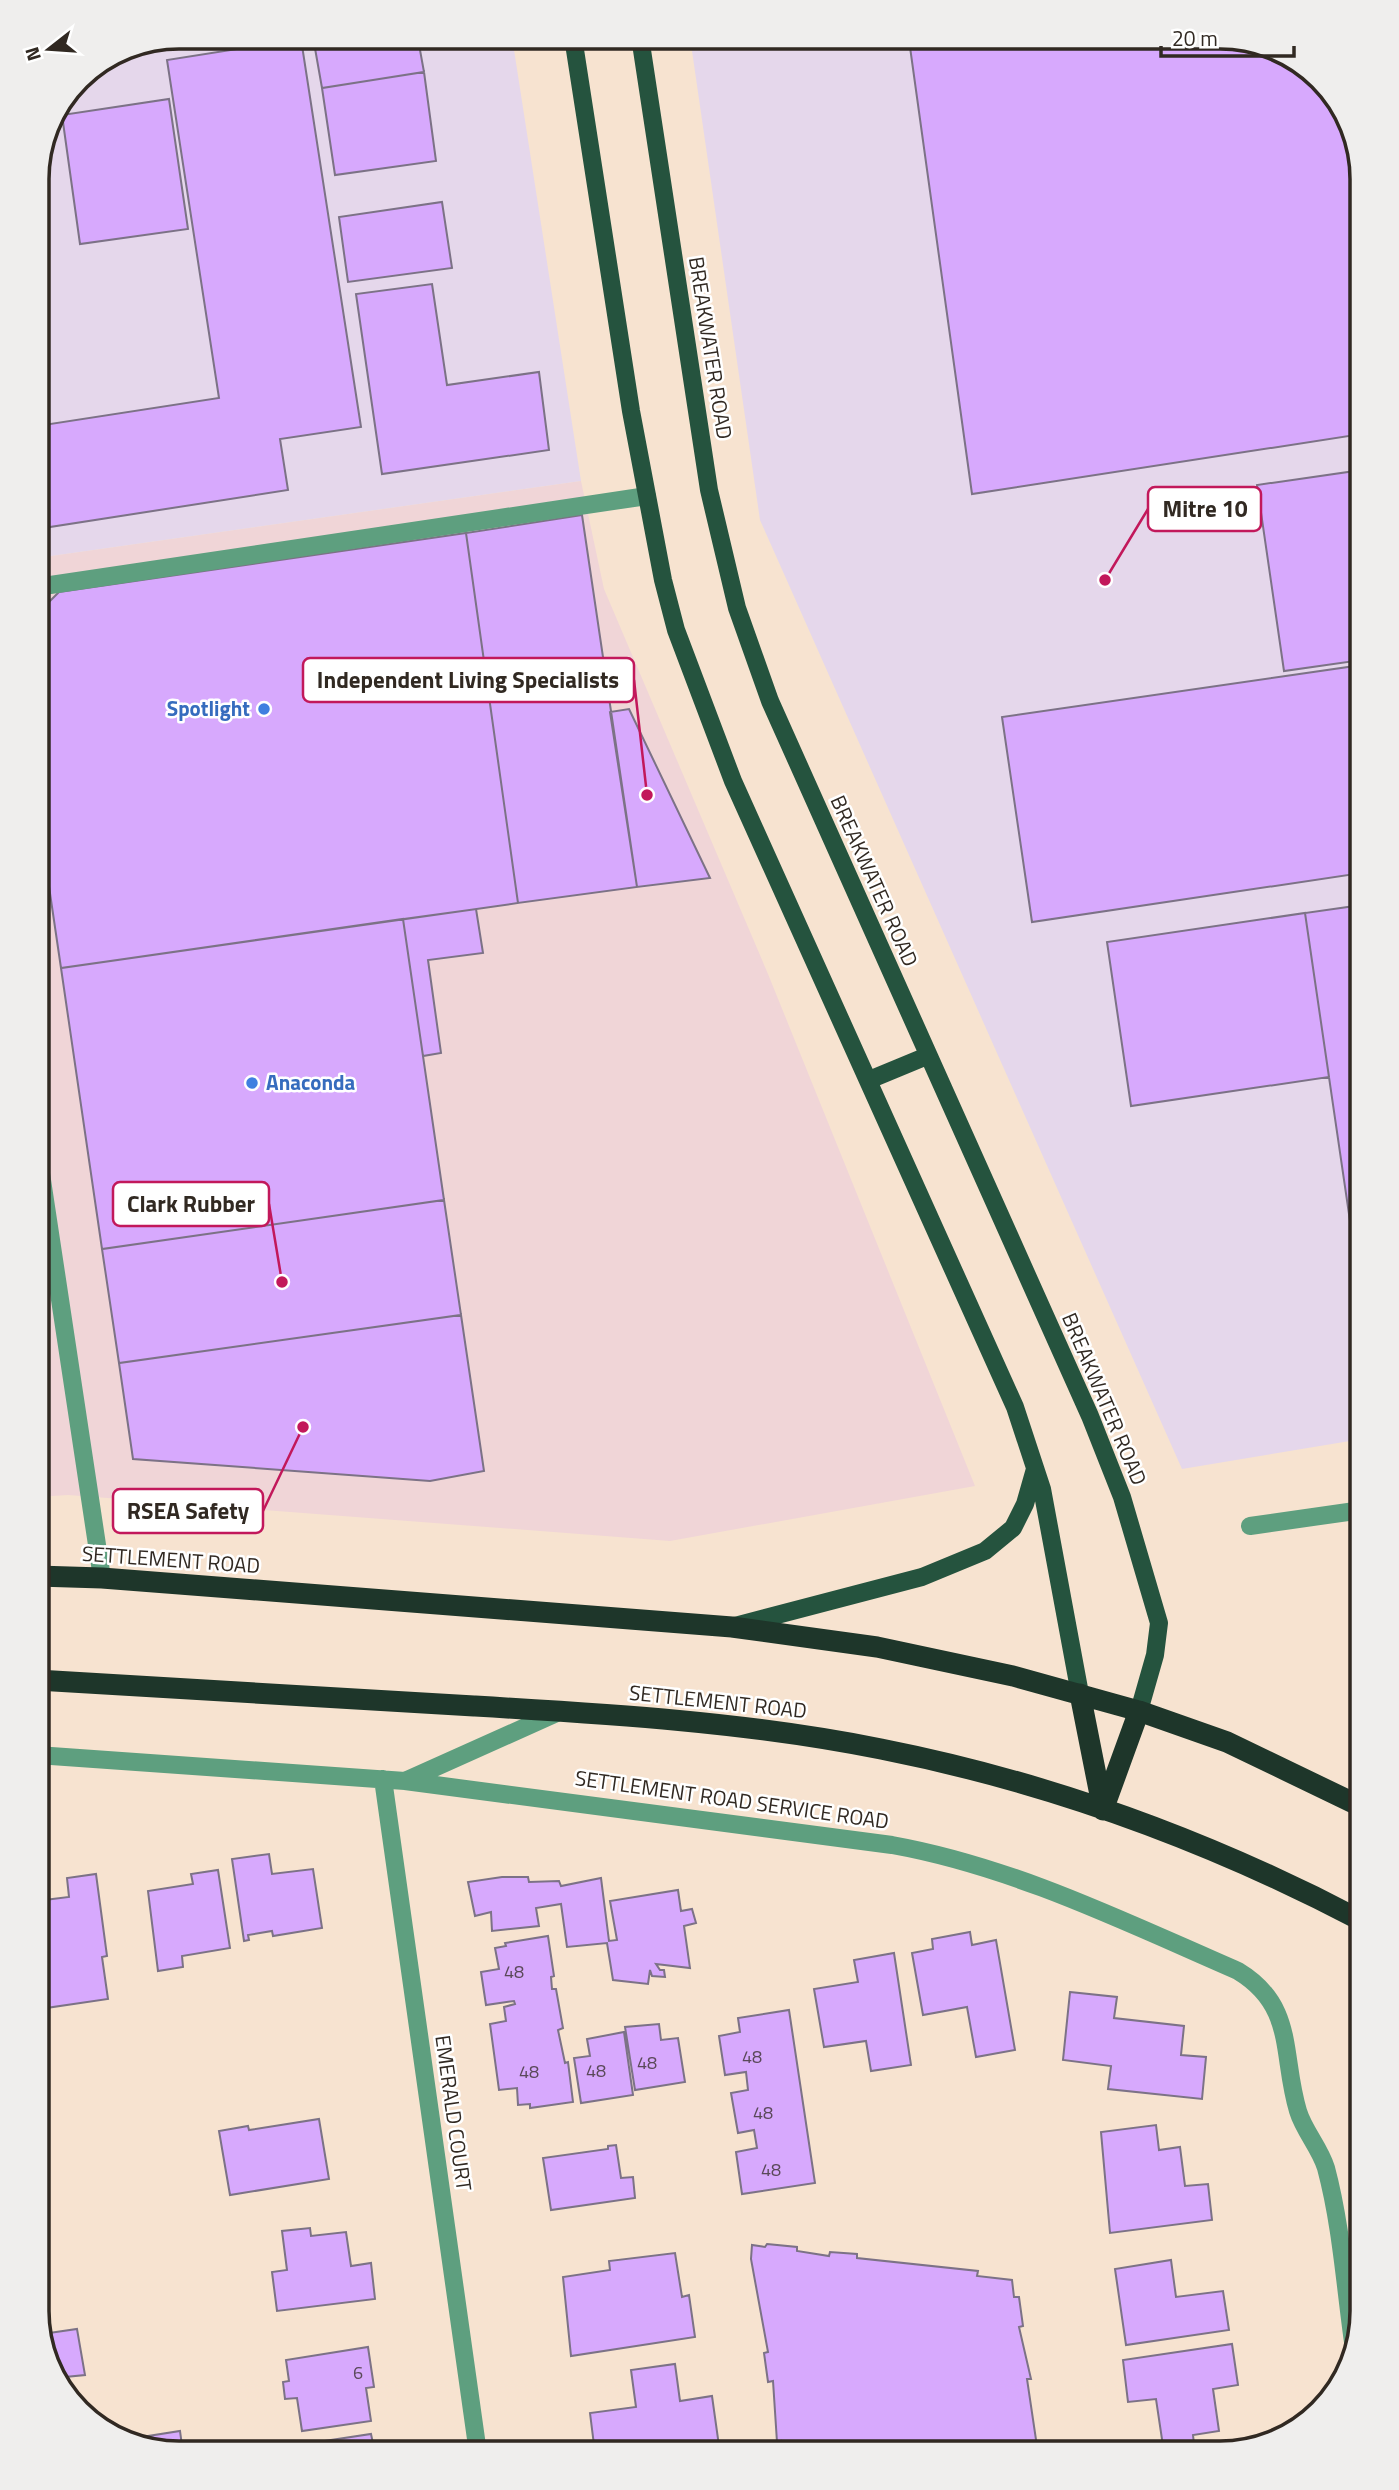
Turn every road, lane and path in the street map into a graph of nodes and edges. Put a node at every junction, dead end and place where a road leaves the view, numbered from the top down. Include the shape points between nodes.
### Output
1 (575, 49) edge
2 (642, 49) edge
3 (647, 496) junction
4 (49, 585) edge
5 (927, 1056) junction
6 (869, 1080) junction
7 (49, 1227) edge
8 (1036, 1467) junction
9 (1350, 1512) edge
10 (1250, 1526) dead end
11 (49, 1576) edge
12 (102, 1578) junction
13 (732, 1627) junction
14 (49, 1681) edge
15 (1080, 1694) junction
16 (561, 1711) junction
17 (1139, 1711) junction
18 (49, 1756) edge
19 (383, 1779) junction
20 (405, 1781) junction
21 (1350, 1801) edge
22 (1103, 1810) junction
23 (1350, 1916) edge
24 (1350, 2319) edge
25 (476, 2441) edge

1 - 3 main road
2 - 5 main road, BREAKWATER ROAD via 724,563 770,701
3 - 4 street
3 - 6 main road via 673,618 705,712
5 - 6 main road
5 - 17 main road, BREAKWATER ROAD via 1090,1416 1133,1529 1159,1623
6 - 8 main road via 1002,1374
7 - 12 street
8 - 13 main road via 1013,1528 985,1551 922,1577
8 - 15 main road
9 - 10 street
11 - 12 highway, SETTLEMENT ROAD
12 - 13 highway, SETTLEMENT ROAD
13 - 15 highway, SETTLEMENT ROAD via 912,1654
14 - 16 highway, SETTLEMENT ROAD
15 - 17 highway, SETTLEMENT ROAD
15 - 22 highway
16 - 20 street
16 - 22 highway, SETTLEMENT ROAD via 745,1727 870,1746 962,1767
17 - 21 highway, SETTLEMENT ROAD via 1238,1747
17 - 22 highway
18 - 19 street, SETTLEMENT ROAD SERVICE ROAD
19 - 20 street, SETTLEMENT ROAD SERVICE ROAD
19 - 25 street, EMERALD COURT
20 - 24 street, SETTLEMENT ROAD SERVICE ROAD via 867,1840 959,1859 1020,1878 1238,1971 1259,1986 1277,2011 1285,2033 1298,2113 1329,2180
22 - 23 highway, SETTLEMENT ROAD via 1276,1879

